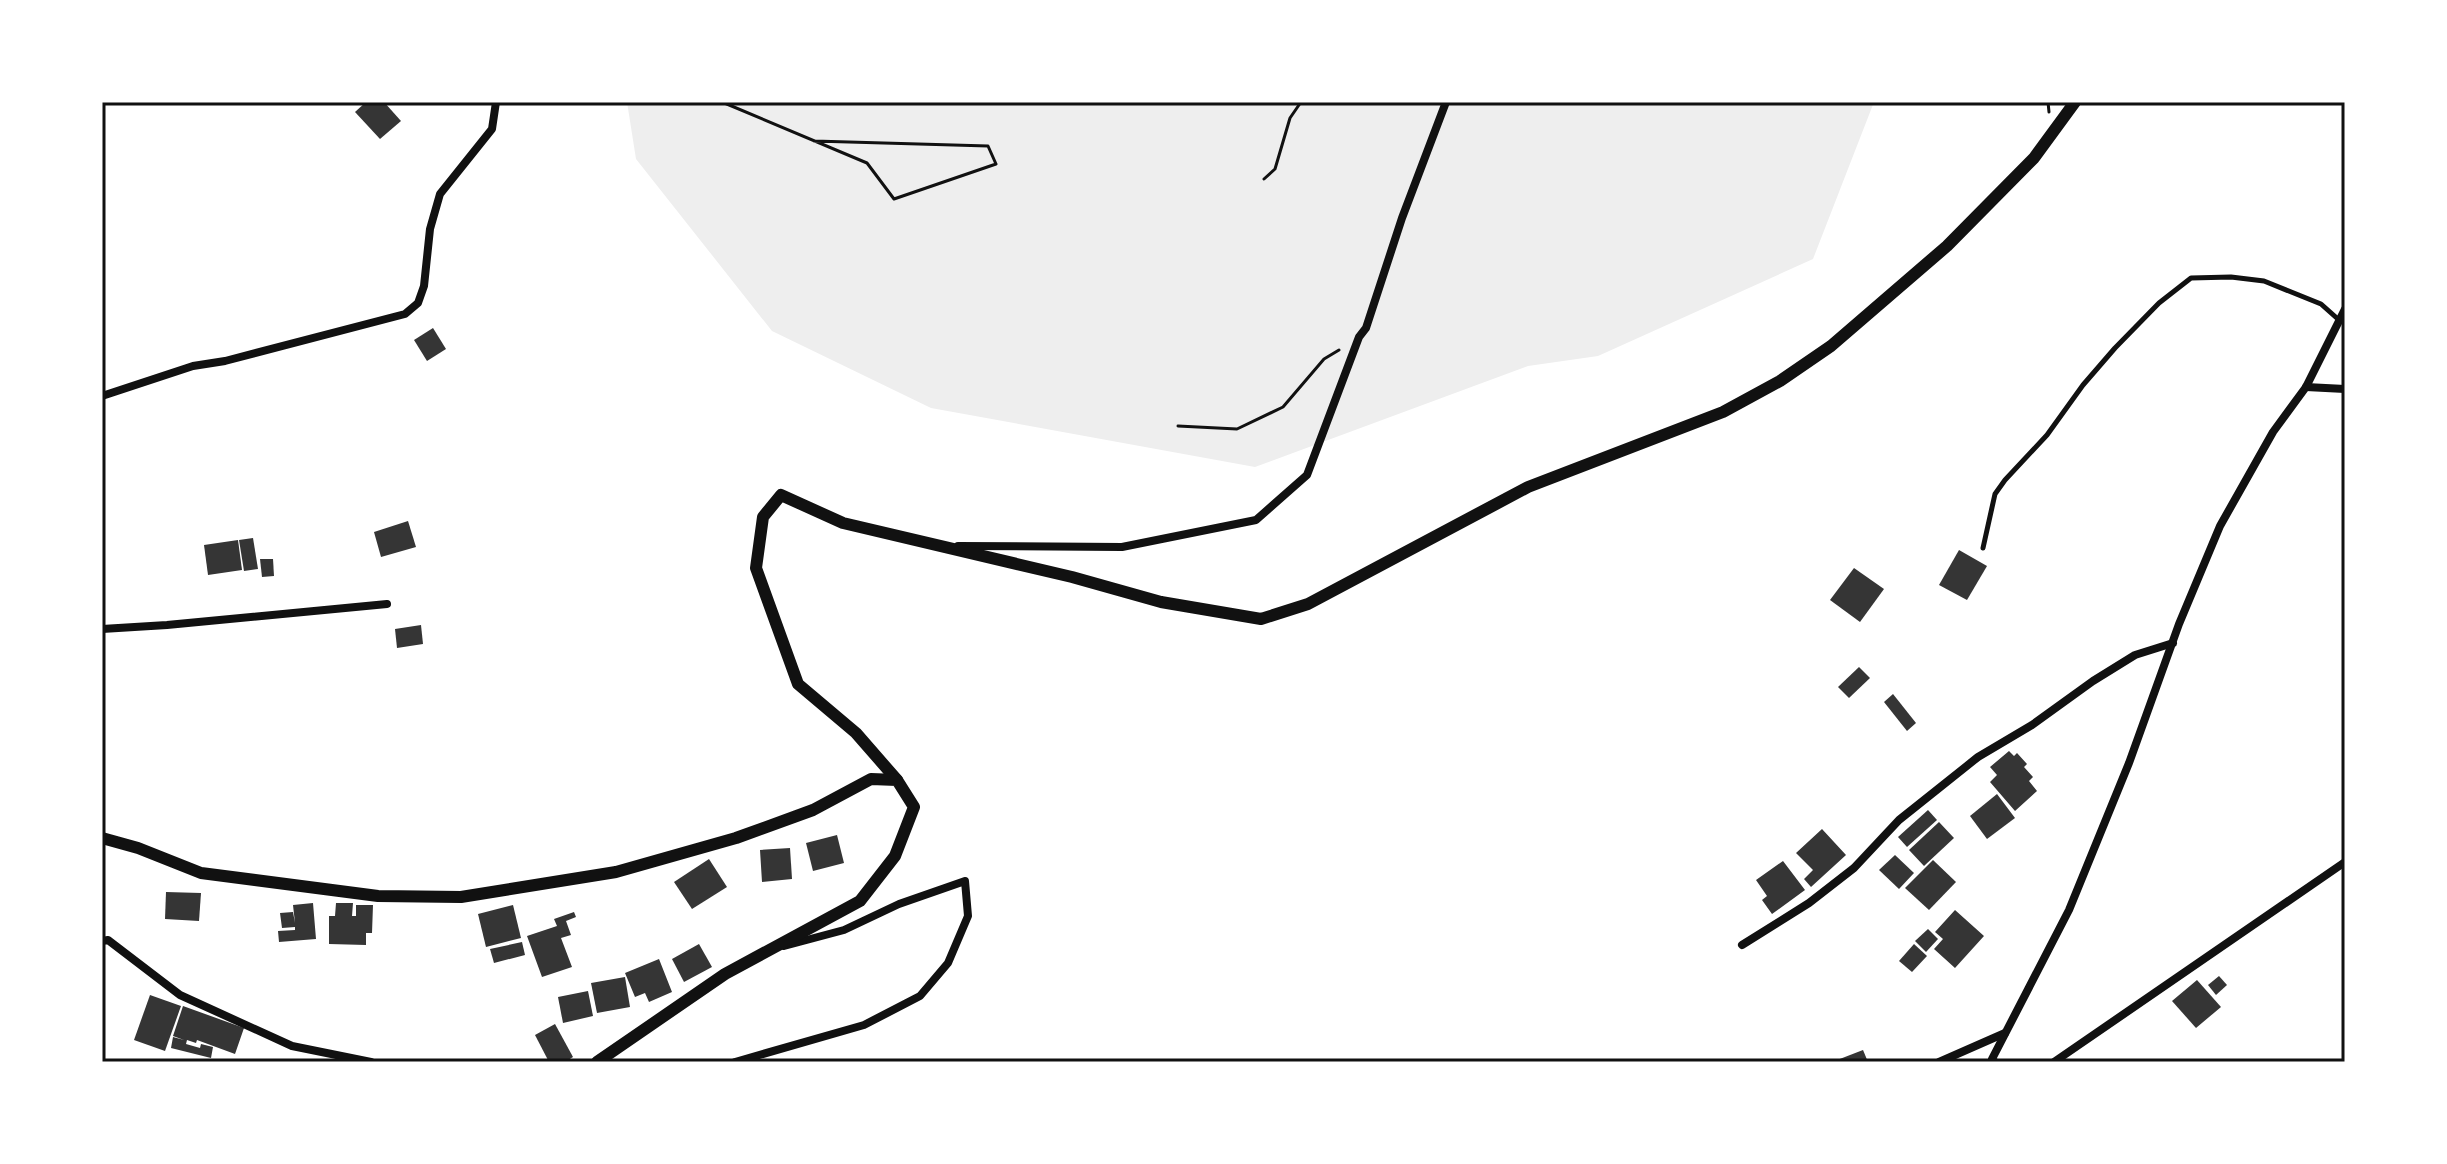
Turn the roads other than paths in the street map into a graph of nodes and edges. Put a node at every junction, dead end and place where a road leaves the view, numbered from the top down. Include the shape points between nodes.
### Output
1 (496, 102) edge
2 (1446, 102) edge
3 (2075, 102) edge
4 (2345, 309) edge
5 (2339, 321) junction
6 (2306, 387) junction
7 (2345, 389) edge
8 (102, 396) edge
9 (936, 546) junction
10 (1983, 548) dead end
11 (387, 604) dead end
12 (102, 629) edge
13 (2173, 643) junction
14 (897, 780) junction
15 (102, 838) edge
16 (2345, 862) edge
17 (102, 941) edge
18 (1742, 945) dead end
19 (768, 951) junction
20 (2006, 1033) junction
21 (371, 1062) edge
22 (597, 1062) edge
23 (735, 1062) edge
24 (1939, 1062) edge
25 (1995, 1062) edge
26 (2054, 1062) edge

1 - 8 street via 492,129 440,194 424,286 418,303 405,314 193,366
2 - 9 street via 1307,475 1256,520 1122,547
3 - 9 street via 2034,158 1947,246 1831,346 1780,381 1723,412 1528,487 1308,604 1261,619 1235,615
4 - 5 street
5 - 6 street
5 - 10 lane via 2321,304 2264,281 2191,278 2115,348 2005,480 1995,494
6 - 7 street
6 - 13 street via 2273,432 2220,526
9 - 14 street via 843,523 781,495 763,517 756,568 798,684 856,733
11 - 12 street
13 - 18 street via 2135,655 1978,757 1899,820 1854,868
13 - 20 street via 2069,910
14 - 15 street via 871,779 813,810 616,872 461,897 378,896 201,873
14 - 19 street via 914,807 895,856 860,901
16 - 26 street
17 - 21 street via 108,940 180,995 292,1046
19 - 22 street via 725,974
19 - 23 street via 844,930 965,881 968,916 948,963 920,996 864,1025
20 - 24 street
20 - 25 street

